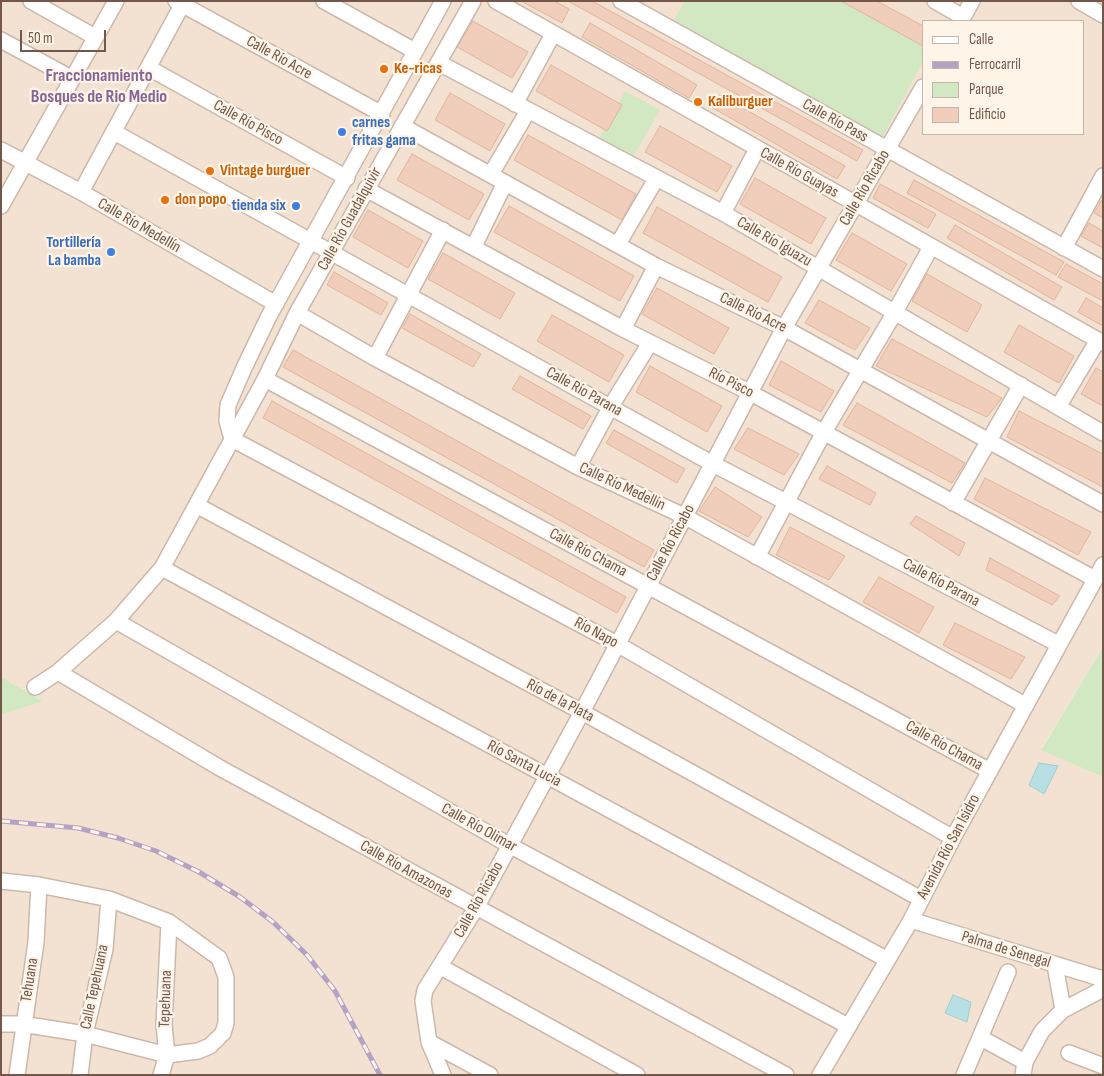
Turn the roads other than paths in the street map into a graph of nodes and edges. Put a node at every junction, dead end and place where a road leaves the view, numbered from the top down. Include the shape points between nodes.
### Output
1 (31, 1) edge
2 (116, 1) edge
3 (324, 1) edge
4 (443, 1) edge
5 (473, 1) edge
6 (496, 1) edge
7 (621, 1) edge
8 (935, 1) edge
9 (972, 1) edge
10 (1079, 1) edge
11 (179, 3) edge
12 (1103, 15) edge
13 (962, 19) edge
14 (553, 34) junction
15 (96, 37) junction
16 (1, 40) edge
17 (414, 51) junction
18 (439, 63) junction
19 (149, 68) junction
20 (72, 78) junction
21 (922, 89) edge
22 (521, 108) junction
23 (382, 114) junction
24 (402, 126) junction
25 (114, 132) junction
26 (757, 149) junction
27 (1, 150) edge
28 (886, 150) junction
29 (25, 163) junction
30 (491, 174) junction
31 (347, 178) junction
32 (656, 179) junction
33 (1102, 180) edge
34 (505, 183) junction
35 (366, 189) junction
36 (81, 192) junction
37 (855, 205) junction
38 (1, 206) edge
39 (723, 212) junction
40 (443, 230) junction
41 (312, 241) junction
42 (618, 244) junction
43 (474, 246) junction
44 (931, 247) junction
45 (1064, 248) junction
46 (333, 252) junction
47 (656, 266) junction
48 (819, 268) junction
49 (1103, 269) edge
50 (408, 295) junction
51 (276, 304) junction
52 (895, 312) junction
53 (297, 313) junction
54 (784, 328) junction
55 (623, 329) junction
56 (1101, 342) edge
57 (650, 343) junction
58 (375, 358) junction
59 (860, 371) junction
60 (265, 379) junction
61 (1021, 385) junction
62 (749, 392) junction
63 (611, 406) junction
64 (1058, 407) junction
65 (824, 432) junction
66 (1103, 433) edge
67 (232, 439) junction
68 (990, 442) junction
69 (713, 464) junction
70 (578, 467) junction
71 (785, 502) junction
72 (953, 503) junction
73 (1103, 504) edge
74 (198, 506) junction
75 (684, 516) junction
76 (757, 557) junction
77 (1103, 565) edge
78 (162, 568) junction
79 (1095, 579) junction
80 (649, 585) junction
81 (116, 621) junction
82 (617, 644) junction
83 (1058, 644) junction
84 (58, 672) junction
85 (35, 687) dead end
86 (1025, 706) junction
87 (582, 712) junction
88 (990, 771) junction
89 (547, 777) junction
90 (952, 838) junction
91 (509, 845) junction
92 (1, 881) edge
93 (39, 885) junction
94 (109, 899) junction
95 (921, 899) junction
96 (476, 908) junction
97 (911, 920) junction
98 (169, 922) junction
99 (886, 959) junction
100 (1055, 965) junction
101 (441, 967) junction
102 (1008, 972) dead end
103 (1103, 979) edge
104 (1103, 989) edge
105 (1063, 1010) junction
106 (1, 1024) edge
107 (22, 1024) junction
108 (848, 1026) junction
109 (85, 1034) junction
110 (981, 1038) junction
111 (429, 1042) junction
112 (1070, 1053) dead end
113 (166, 1055) junction
114 (1103, 1066) edge
115 (1024, 1068) edge
116 (17, 1075) edge
117 (80, 1075) edge
118 (161, 1075) edge
119 (443, 1075) edge
120 (490, 1075) edge
121 (637, 1075) edge
122 (786, 1075) edge
123 (820, 1075) edge
124 (964, 1075) edge

1 - 15 street
2 - 15 street
3 - 17 street
4 - 17 street, Calle Río Guadalquivir
5 - 18 street, Calle Río Guadalquivir
6 - 14 street, Calle Río Guayas
7 - 28 street, Calle Río Pass
8 - 13 street
9 - 13 street
10 - 12 street
11 - 19 street
11 - 23 street, Calle Río Acre
14 - 22 street
14 - 26 street, Calle Río Guayas
15 - 20 street
16 - 20 street
17 - 23 street, Calle Río Guadalquivir
18 - 22 street, Calle Río Iguazu
18 - 24 street, Calle Río Guadalquivir
19 - 25 street
19 - 31 street, Calle Río Pisco
20 - 29 street
21 - 28 street, Calle Río Ricabo
22 - 30 street
22 - 32 street, Calle Río Iguazu
23 - 31 street, Calle Río Guadalquivir
24 - 30 street, Calle Río Acre
24 - 35 street, Calle Río Guadalquivir
25 - 36 street
25 - 41 street, Calle Río Parana
26 - 37 street, Calle Río Guayas
26 - 39 street
27 - 29 street, Calle Río Medellín
28 - 37 street, Calle Río Ricabo
28 - 45 street, Calle Río Pass
29 - 36 street, Calle Río Medellín
29 - 38 street
30 - 34 street, Calle Río Acre
31 - 41 street, Calle Río Guadalquivir
32 - 39 street, Calle Río Iguazu
32 - 42 street
33 - 45 street
34 - 42 street, Calle Río Acre
34 - 43 street
35 - 40 street, Río Pisco
35 - 46 street, Calle Río Guadalquivir
36 - 51 street, Calle Río Medellín
37 - 44 street, Calle Río Guayas
37 - 48 street, Calle Río Ricabo
39 - 48 street, Calle Río Iguazu
40 - 43 street, Río Pisco
40 - 50 street
41 - 46 street, Calle Río Parana
41 - 51 street, Calle Río Guadalquivir
42 - 47 street, Calle Río Acre
43 - 55 street, Río Pisco
44 - 52 street
44 - 56 street, Calle Río Guayas
45 - 49 street, Calle Río Pass
46 - 50 street, Calle Río Parana
46 - 53 street, Calle Río Guadalquivir
47 - 54 street, Calle Río Acre
47 - 55 street
48 - 52 street, Calle Río Iguazu
48 - 54 street, Calle Río Ricabo
50 - 58 street
50 - 63 street, Calle Río Parana
51 - 67 street, Calle Río Guadalquivir via 228,405 227,421
52 - 59 street
52 - 61 street, Calle Río Iguazu
53 - 58 street, Calle Río Medellín
53 - 60 street, Calle Río Guadalquivir
54 - 59 street, Calle Río Acre
54 - 62 street, Calle Río Ricabo
55 - 57 street, Río Pisco
56 - 64 street
57 - 62 street, Río Pisco
57 - 63 street
58 - 70 street, Calle Río Medellín
59 - 65 street
59 - 68 street, Calle Río Acre
60 - 67 street, Calle Río Guadalquivir
60 - 80 street, Calle Río Chama
61 - 64 street, Calle Río Iguazu
61 - 68 street
62 - 65 street, Río Pisco
62 - 69 street, Calle Río Ricabo
63 - 69 street, Calle Río Parana
63 - 70 street
64 - 66 street, Calle Río Iguazu
65 - 71 street
65 - 72 street, Río Pisco
67 - 74 street, Calle Río Guadalquivir
67 - 82 street, Río Napo
68 - 72 street
68 - 73 street, Calle Río Acre
69 - 71 street, Calle Río Parana
69 - 75 street, Calle Río Ricabo
70 - 75 street, Calle Río Medellín
71 - 76 street
71 - 83 street, Calle Río Parana
72 - 79 street, Río Pisco
74 - 78 street, Calle Río Guadalquivir
74 - 87 street, Río de la Plata
75 - 76 street, Calle Río Medellín
75 - 80 street, Calle Río Ricabo
76 - 86 street, Calle Río Medellín
77 - 79 street, Avenida Río San Isidro
78 - 81 street, Calle Río Guadalquivir
78 - 89 street, Río Santa Lucia
79 - 83 street, Avenida Río San Isidro
80 - 82 street, Calle Río Ricabo
80 - 88 street, Calle Río Chama
81 - 84 street, Calle Río Guadalquivir
81 - 91 street, Calle Río Olimar
82 - 87 street, Calle Río Ricabo
82 - 90 street, Río Napo
83 - 86 street, Avenida Río San Isidro
84 - 85 street, Calle Río Guadalquivir
84 - 96 street, Calle Río Amazonas via 220,768
86 - 88 street, Avenida Río San Isidro
87 - 89 street, Calle Río Ricabo
87 - 95 street, Río de la Plata
88 - 90 street, Avenida Río San Isidro
89 - 91 street, Calle Río Ricabo
89 - 99 street, Río Santa Lucia
90 - 95 street, Avenida Río San Isidro
91 - 96 street, Calle Río Ricabo
91 - 108 street, Calle Río Olimar
92 - 93 street
93 - 94 street
93 - 107 street, Tehuana via 36,942
94 - 98 street
94 - 109 street, Calle Tepehuana via 105,949
95 - 97 street, Avenida Río San Isidro
96 - 101 street, Calle Río Ricabo
96 - 122 street, Calle Río Amazonas
97 - 99 street, Avenida Río San Isidro
97 - 100 street, Palma de Senegal
98 - 113 street, Tepehuana via 164,1025
98 - 113 street via 219,958 226,977 226,1023 218,1040 198,1051
99 - 108 street, Avenida Río San Isidro
100 - 103 street, Palma de Senegal
100 - 105 street
101 - 111 street, Calle Río Ricabo via 425,990 423,1001
101 - 121 street
102 - 110 street
104 - 105 street
105 - 115 street via 1042,1031
106 - 107 street
107 - 109 street
107 - 116 street, Tehuana
108 - 123 street, Avenida Río San Isidro
109 - 113 street
109 - 117 street, Calle Tepehuana
110 - 115 street
110 - 124 street
111 - 119 street
111 - 120 street
112 - 114 street
113 - 118 street, Tepehuana

